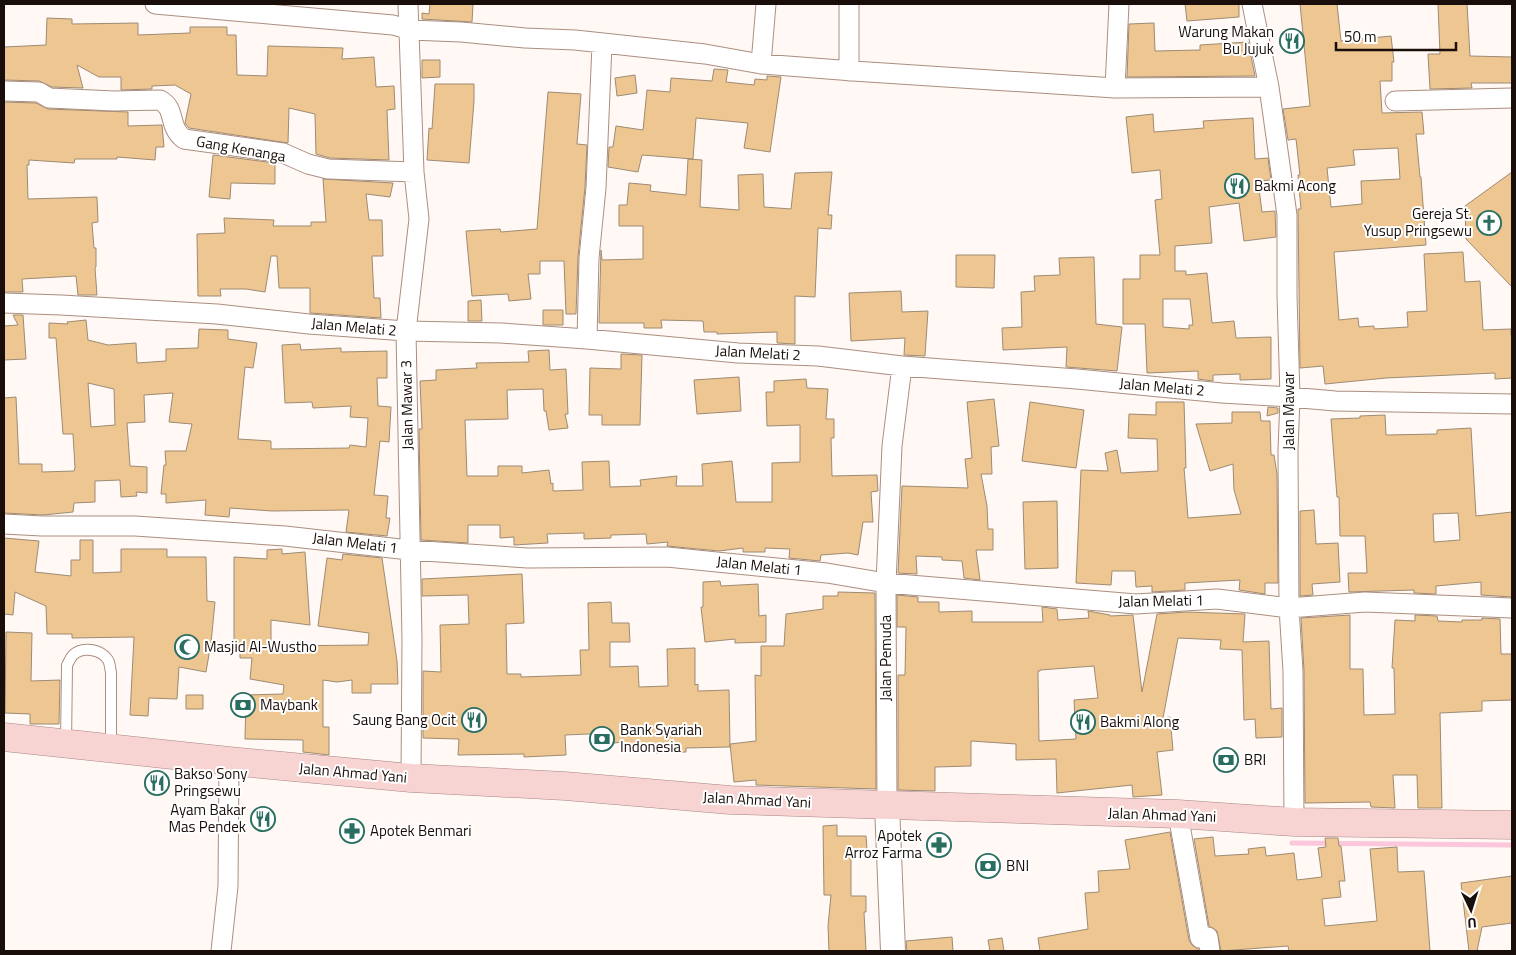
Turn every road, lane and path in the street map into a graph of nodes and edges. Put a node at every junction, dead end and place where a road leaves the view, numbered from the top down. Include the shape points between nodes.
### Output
1 (155, 4) edge
2 (408, 4) edge
3 (766, 4) edge
4 (849, 4) edge
5 (1119, 4) edge
6 (1252, 4) edge
7 (220, 7) edge
8 (410, 30) junction
9 (602, 44) junction
10 (761, 64) junction
11 (849, 71) junction
12 (1269, 87) junction
13 (1115, 88) junction
14 (4, 91) edge
15 (1512, 98) edge
16 (1396, 101) dead end
17 (414, 172) junction
18 (4, 303) edge
19 (406, 331) junction
20 (587, 339) junction
21 (902, 366) junction
22 (1290, 396) junction
23 (1512, 404) edge
24 (4, 524) edge
25 (409, 550) junction
26 (886, 583) junction
27 (1289, 608) junction
28 (1512, 608) edge
29 (4, 737) edge
30 (66, 744) junction
31 (111, 748) junction
32 (229, 762) junction
33 (411, 778) junction
34 (887, 806) junction
35 (1178, 814) junction
36 (1294, 822) junction
37 (1512, 825) edge
38 (221, 951) edge
39 (893, 951) edge
40 (1210, 951) edge

1 - 7 street
2 - 8 street, Jalan Mawar 3
3 - 10 street
4 - 11 street
5 - 13 street
6 - 12 street, Jalan Mawar
7 - 8 street via 393,25
8 - 9 street
8 - 17 street, Jalan Mawar 3
9 - 10 street via 705,54
9 - 20 street
10 - 11 street
11 - 13 street
12 - 13 street
12 - 22 street, Jalan Mawar via 1288,215
14 - 17 street, Gang Kenanga via 39,92 49,98 160,100 166,103 177,133 184,139 283,153 328,169
15 - 16 street
17 - 19 street, Jalan Mawar 3 via 419,219
18 - 19 street, Jalan Melati 2 via 217,314
19 - 20 street, Jalan Melati 2
19 - 25 street, Jalan Mawar 3
20 - 21 street, Jalan Melati 2 via 738,353 818,356
21 - 22 street, Jalan Melati 2
21 - 26 street, Jalan Pemuda via 892,446
22 - 23 street, Jalan Melati 2 via 1336,401
22 - 27 street, Jalan Mawar
24 - 25 street, Jalan Melati 1 via 135,526 286,536
25 - 26 street, Jalan Melati 1 via 528,558 668,557 827,573
25 - 33 street, Jalan Mawar 3
26 - 27 street, Jalan Melati 1 via 1136,604 1217,599
26 - 34 street, Jalan Pemuda
27 - 28 street, Jalan Melati 1 via 1365,602
27 - 36 street, Jalan Mawar via 1293,671
29 - 30 highway, Jalan Ahmad Yani
30 - 31 highway, Jalan Ahmad Yani
30 - 31 lane via 67,665 71,656 79,651 92,650 100,652 108,661 111,672
31 - 32 highway, Jalan Ahmad Yani
32 - 33 highway, Jalan Ahmad Yani
32 - 38 street via 228,886
33 - 34 highway, Jalan Ahmad Yani via 564,786 730,800
34 - 35 highway, Jalan Ahmad Yani
34 - 39 street, Jalan Pemuda
35 - 36 highway, Jalan Ahmad Yani
35 - 40 street via 1200,938 1208,937
36 - 37 highway, Jalan Ahmad Yani

